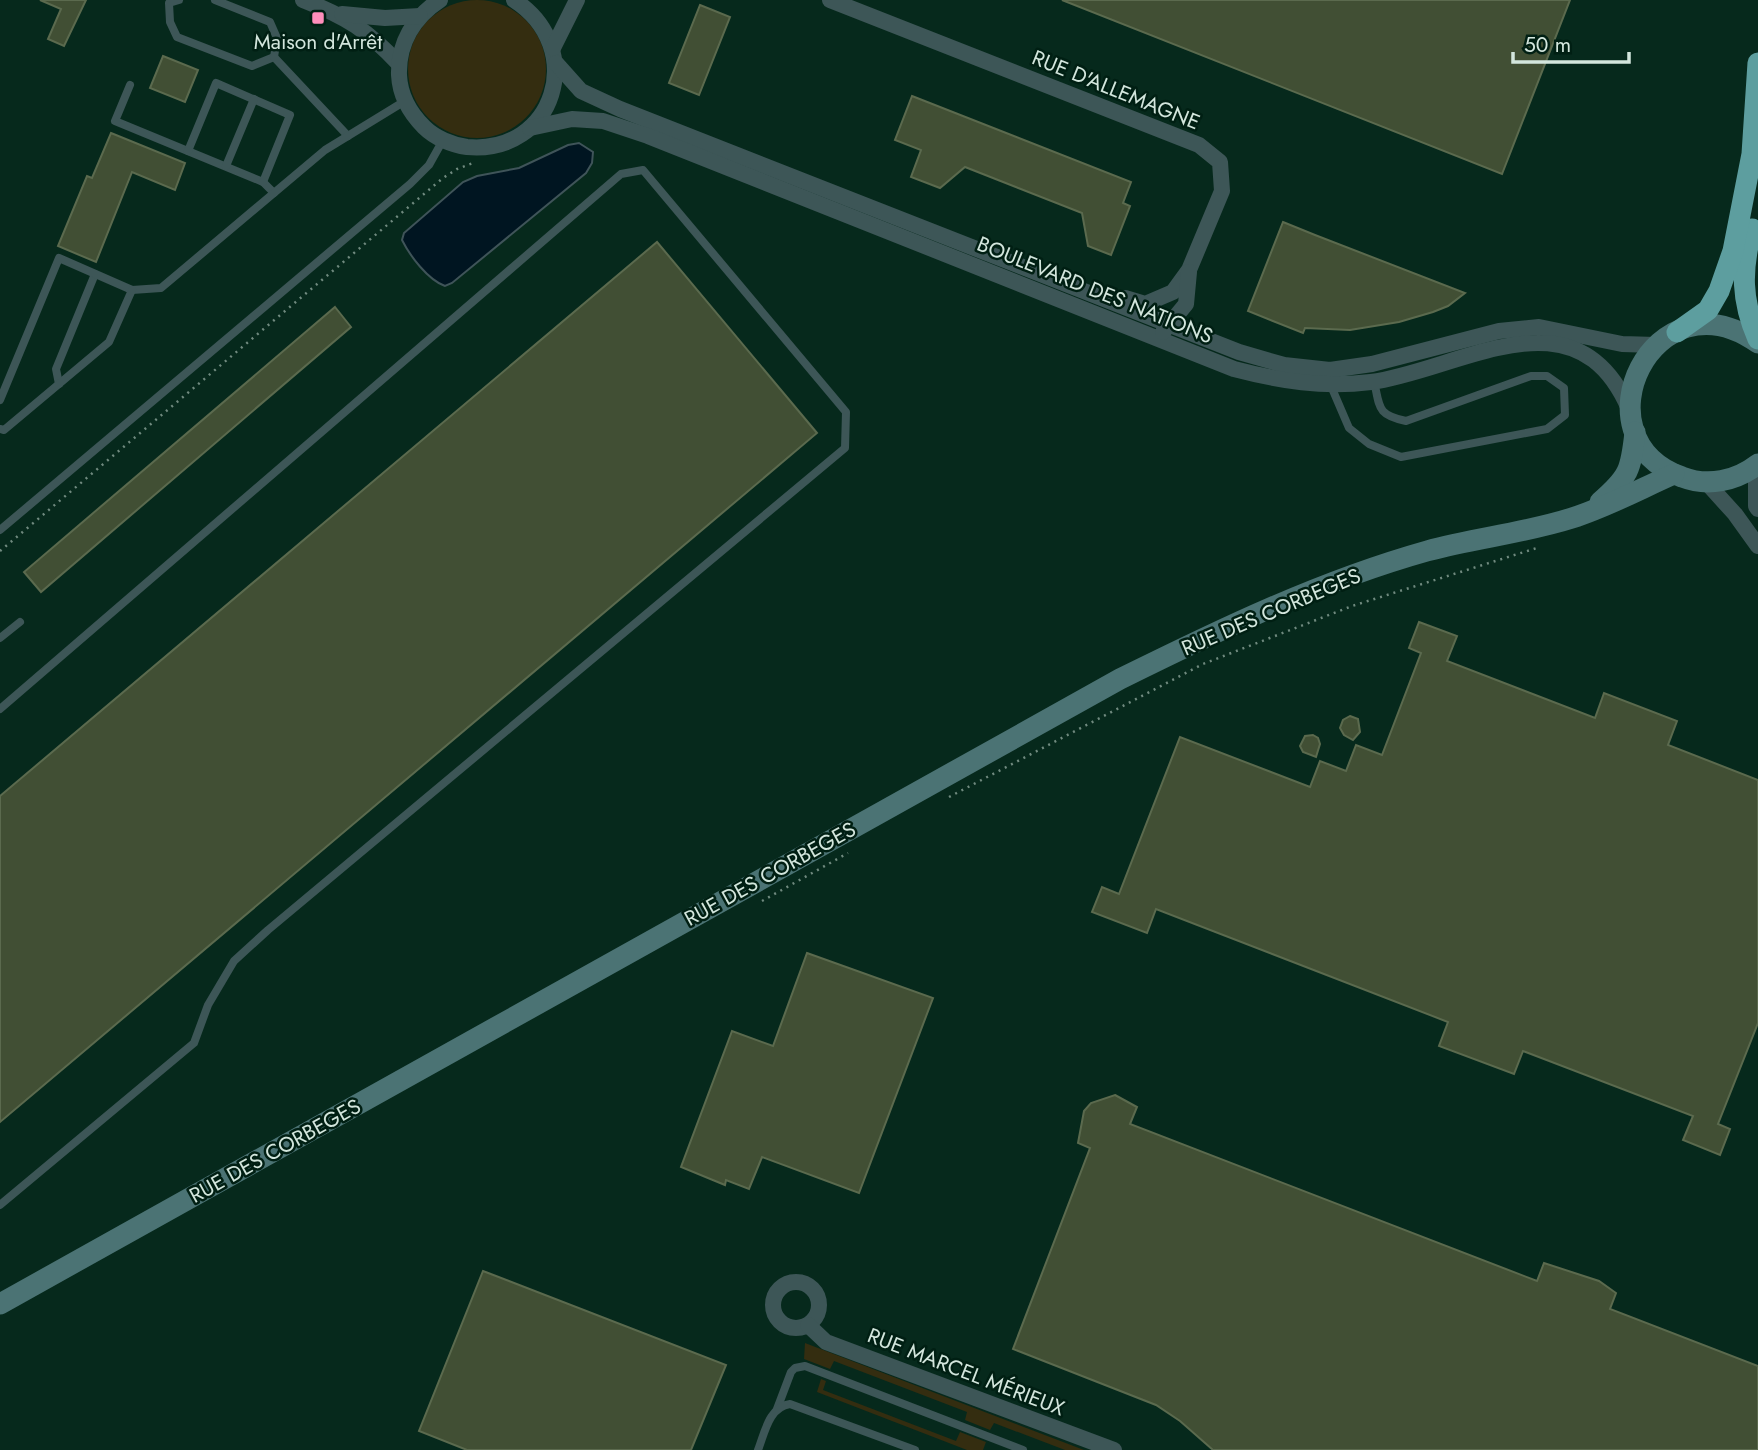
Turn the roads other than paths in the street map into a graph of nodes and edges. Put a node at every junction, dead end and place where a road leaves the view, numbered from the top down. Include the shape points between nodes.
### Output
1 (179, 0) edge
2 (215, 0) edge
3 (303, 0) edge
4 (440, 0) edge
5 (514, 0) edge
6 (577, 0) edge
7 (830, 0) edge
8 (855, 0) edge
9 (166, 1) edge
10 (340, 14) junction
11 (419, 16) junction
12 (886, 22) junction
13 (554, 55) junction
14 (274, 57) junction
15 (1758, 63) edge
16 (399, 64) junction
17 (130, 85) dead end
18 (254, 100) junction
19 (405, 101) junction
20 (530, 128) junction
21 (348, 136) junction
22 (443, 140) junction
23 (188, 151) junction
24 (226, 166) junction
25 (263, 182) junction
26 (274, 193) junction
27 (1758, 199) edge
28 (1008, 261) junction
29 (1189, 270) junction
30 (95, 274) junction
31 (1032, 288) junction
32 (132, 290) junction
33 (1170, 325) junction
34 (1676, 332) junction
35 (1758, 341) edge
36 (1656, 345) junction
37 (1372, 365) junction
38 (1374, 382) junction
39 (59, 384) junction
40 (1331, 386) junction
41 (0, 400) edge
42 (1633, 423) junction
43 (0, 429) edge
44 (1757, 465) edge
45 (1674, 474) junction
46 (1706, 482) junction
47 (1758, 509) edge
48 (1571, 519) junction
49 (0, 530) edge
50 (1758, 545) edge
51 (19, 622) dead end
52 (0, 638) edge
53 (0, 709) edge
54 (0, 1205) edge
55 (0, 1304) edge
56 (808, 1325) dead end
57 (777, 1409) junction
58 (758, 1450) edge
59 (915, 1450) edge
60 (1023, 1450) edge
61 (1114, 1450) edge

1 - 9 lane
2 - 14 lane via 270,22 277,38
3 - 10 street
4 - 11 street
5 - 13 street, BOULEVARD DES NATIONS via 544,27
6 - 13 street
7 - 12 street, RUE D'ALLEMAGNE
8 - 12 street, RUE D'ALLEMAGNE
9 - 14 lane via 177,37 252,66
10 - 11 street
10 - 16 street via 377,40
11 - 16 street via 405,38
12 - 29 street, RUE D'ALLEMAGNE via 1199,145 1220,162 1222,191
13 - 20 street via 554,87
13 - 28 street, BOULEVARD DES NATIONS via 581,91 620,109
14 - 21 lane
15 - 34 highway via 1752,155 1733,251 1708,310
16 - 19 street
17 - 23 lane via 115,121
18 - 23 lane via 216,83
18 - 24 lane
18 - 25 lane via 290,115
19 - 21 lane
19 - 22 street via 421,124
20 - 22 street via 514,139 479,148
20 - 31 street, BOULEVARD DES NATIONS via 572,119 603,121
21 - 26 lane
22 - 49 lane via 429,165 410,184
23 - 24 lane
24 - 25 lane
25 - 26 lane
26 - 32 lane via 161,288
27 - 35 highway via 1743,285 1747,314
28 - 29 street, RUE D'ALLEMAGNE via 1145,304 1173,292
28 - 33 street, BOULEVARD DES NATIONS
29 - 33 street, RUE D'ALLEMAGNE via 1186,304
30 - 32 lane
30 - 39 lane via 56,369
30 - 41 lane via 59,258
31 - 33 street via 1077,299 1163,333
31 - 40 street, BOULEVARD DES NATIONS via 1234,369 1280,381
32 - 39 lane via 109,342
33 - 37 street, BOULEVARD DES NATIONS via 1284,365 1330,370
34 - 35 street via 1712,325
34 - 36 street
36 - 37 street, BOULEVARD DES NATIONS via 1622,344 1539,327 1499,331
36 - 42 street, RUE DES CORBEGES via 1635,376 1630,394
37 - 38 lane
38 - 40 street, BOULEVARD DES NATIONS
38 - 40 lane via 1381,408 1389,418 1406,421 1531,376 1547,376 1564,388 1565,415 1547,429 1401,457 1369,444 1349,428
38 - 42 street, BOULEVARD DES NATIONS via 1502,345 1536,342 1576,350 1600,366 1620,388
39 - 43 lane
42 - 45 street via 1645,450
42 - 48 street, RUE DES CORBEGES via 1630,467 1620,485
44 - 46 street via 1724,481
44 - 47 street
45 - 46 street
45 - 48 street, RUE DES CORBEGES
46 - 50 street
48 - 55 street, RUE DES CORBEGES via 1427,551 1331,584 1190,644 1107,686
51 - 52 lane
53 - 54 lane via 621,174 643,170 846,412 845,447 268,930 234,961 208,1005 194,1043
56 - 61 street, RUE MARCEL MÉRIEUX via 826,1342
57 - 58 lane
57 - 59 lane via 799,1406
57 - 60 lane via 791,1372 805,1366

